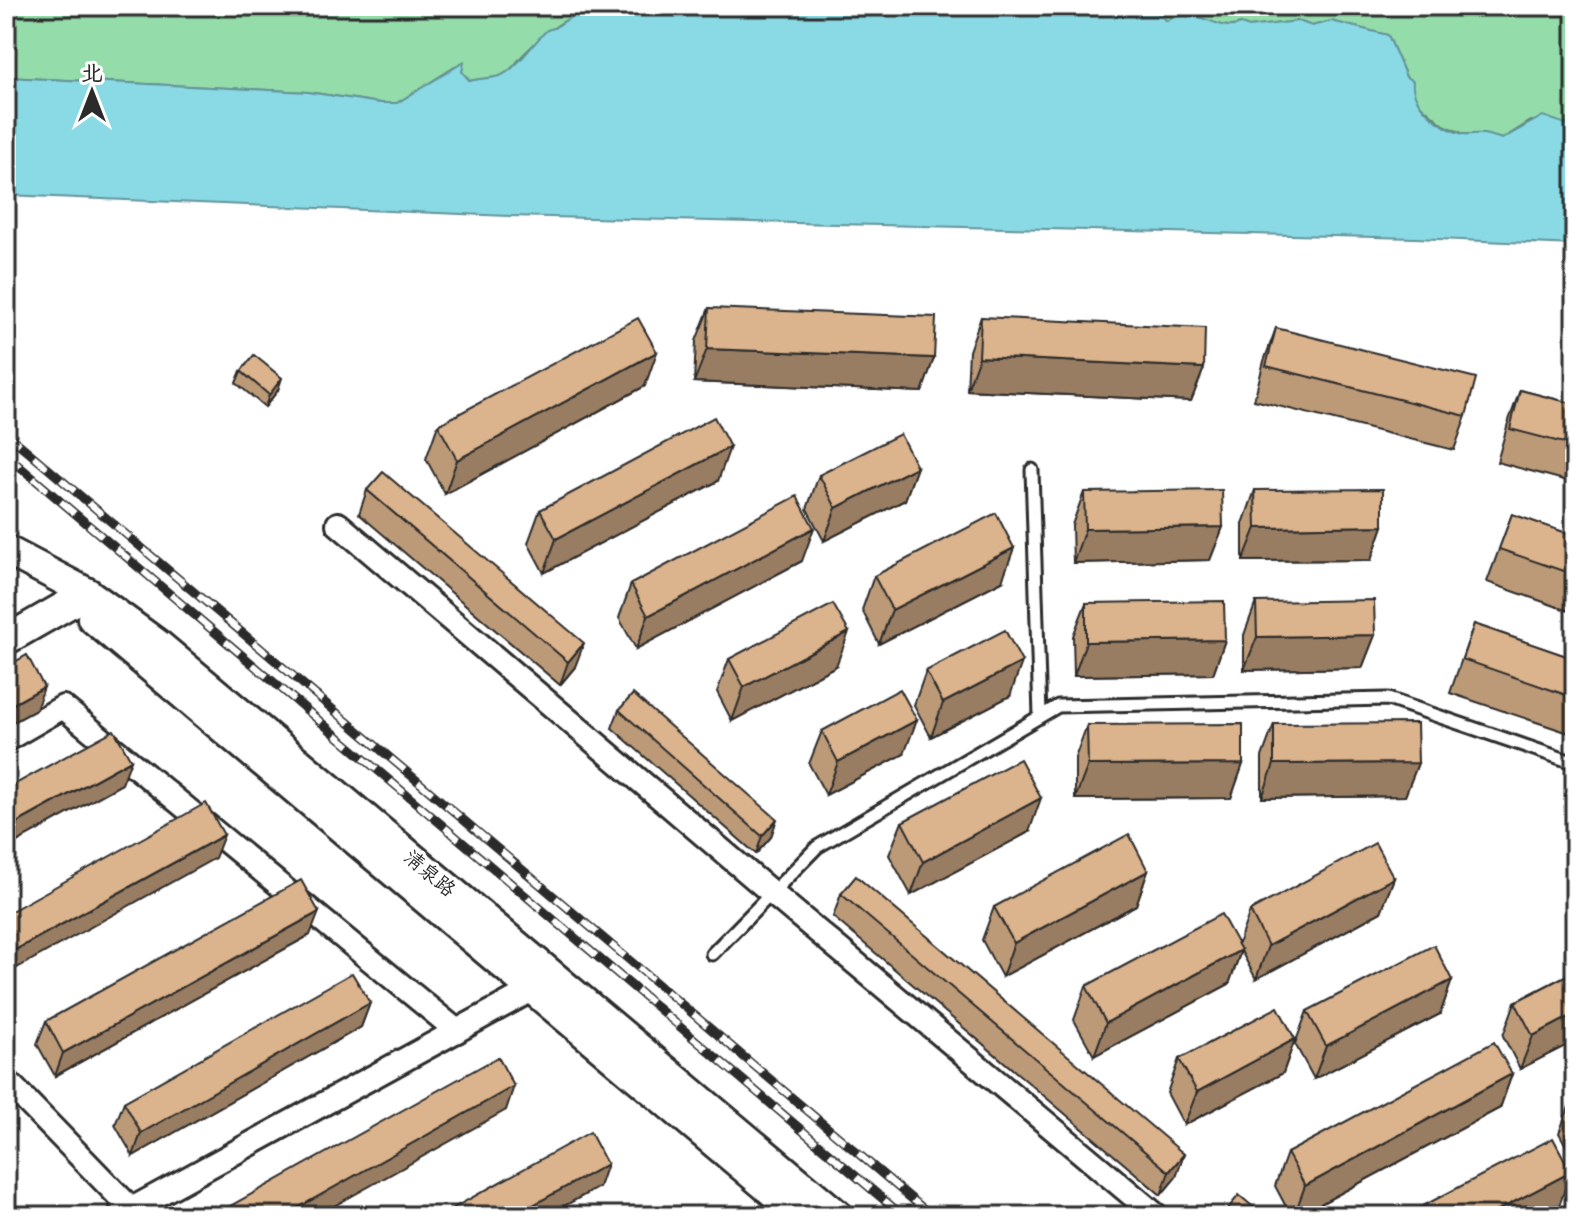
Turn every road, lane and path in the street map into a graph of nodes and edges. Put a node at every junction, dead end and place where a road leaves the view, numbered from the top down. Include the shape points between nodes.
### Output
1 (1032, 470) dead end
2 (338, 524) dead end
3 (6, 550) edge
4 (6, 567) edge
5 (81, 597) junction
6 (6, 640) edge
7 (1040, 716) junction
8 (6, 740) edge
9 (1575, 763) edge
10 (772, 893) junction
11 (712, 954) dead end
12 (543, 983) junction
13 (457, 1031) junction
14 (6, 1080) edge
15 (129, 1214) edge
16 (801, 1216) edge
17 (839, 1216) edge
18 (1157, 1216) edge

1 - 7 lane
2 - 10 street
3 - 5 street, 清泉路
4 - 5 street, 清泉路
5 - 6 street
5 - 12 street, 清泉路
7 - 9 lane via 1058,706 1388,699
7 - 10 lane via 817,847
8 - 13 street via 63,707
10 - 11 lane
10 - 18 street
12 - 13 street
12 - 16 street, 清泉路
12 - 17 street, 清泉路
13 - 15 street
14 - 15 street

